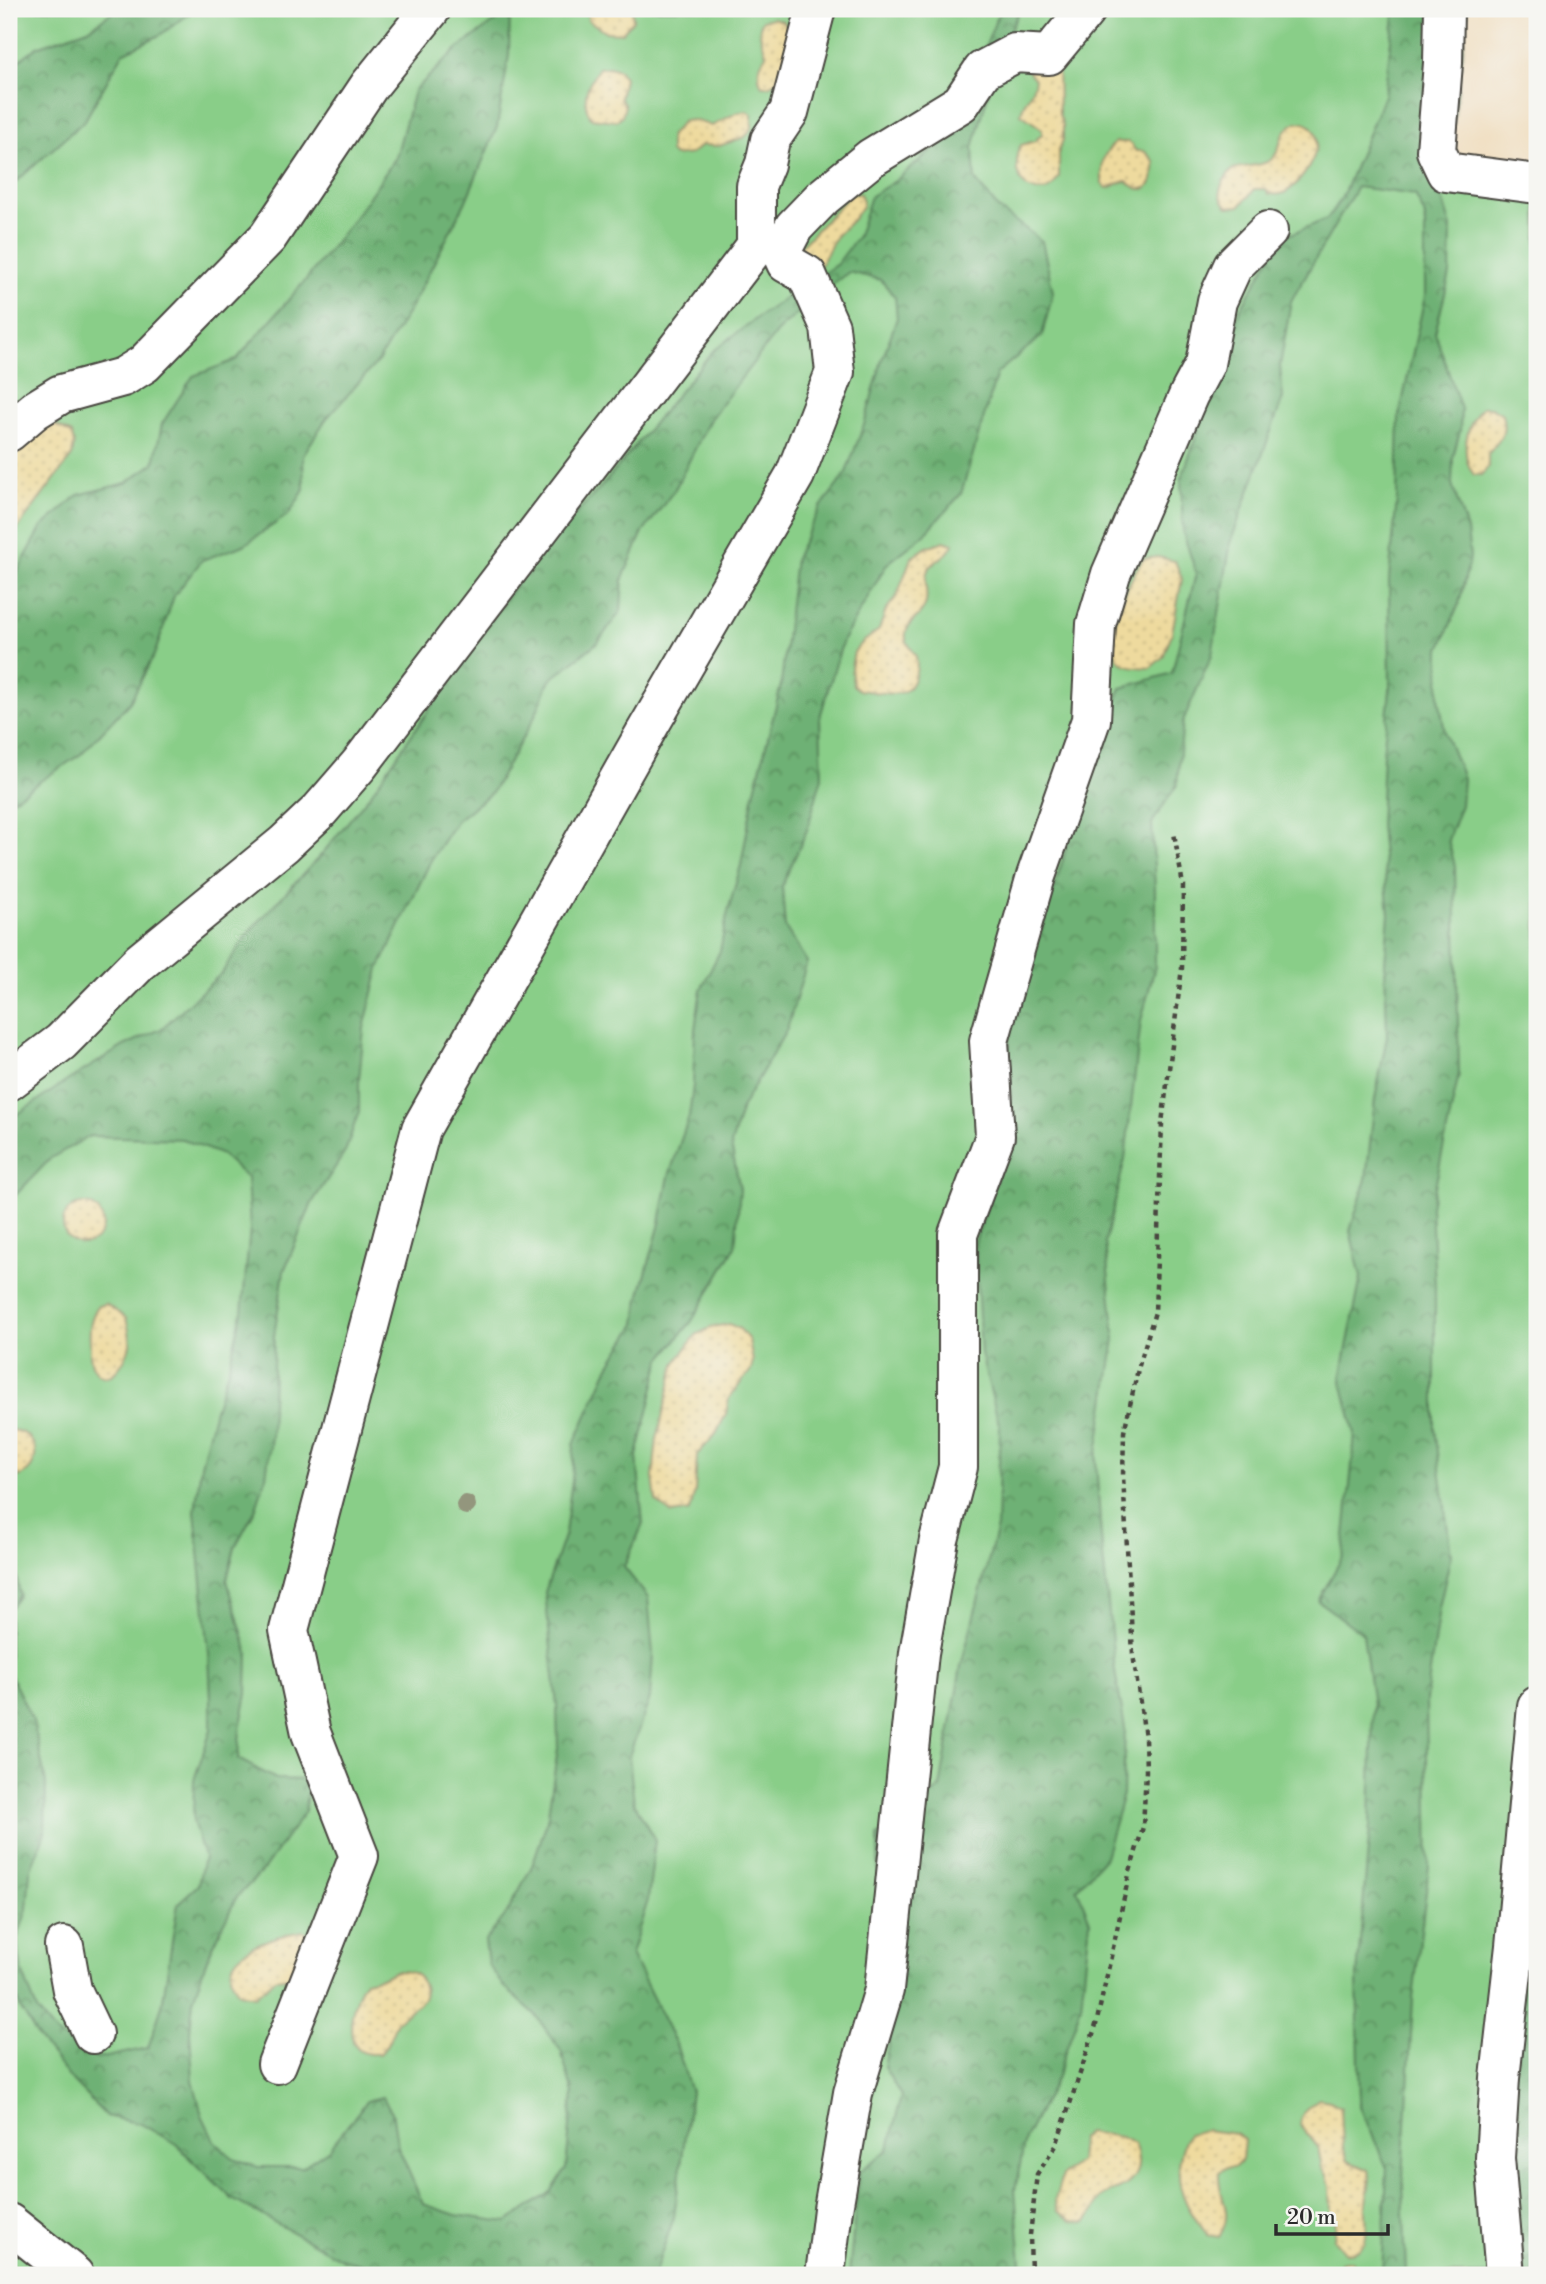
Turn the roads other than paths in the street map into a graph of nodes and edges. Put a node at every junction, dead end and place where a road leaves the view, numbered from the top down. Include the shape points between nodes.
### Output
1 (431, 9) edge
2 (816, 9) edge
3 (1087, 9) edge
4 (1444, 9) edge
5 (1537, 184) edge
6 (1268, 231) dead end
7 (9, 432) edge
8 (9, 1082) edge
9 (1537, 1706) edge
10 (64, 1946) dead end
11 (93, 2034) dead end
12 (277, 2064) dead end
13 (9, 2223) edge
14 (74, 2275) edge
15 (825, 2275) edge
16 (1505, 2275) edge

1 - 7 lane via 369,86 268,237 144,364 122,377 61,394
2 - 8 lane via 789,112 771,140 756,186 756,246 320,810 140,962 61,1042
3 - 12 lane via 1049,55 1015,53 983,70 961,103 871,158 794,227 781,252 786,263 807,275 830,327 835,372 795,475 421,1129 289,1630 311,1733 359,1856
4 - 5 lane via 1436,151 1446,172
6 - 15 lane via 1233,266 1217,301 1205,364 1111,573 1096,624 1091,720 1036,876 989,1041 995,1136 958,1234 958,1467 939,1540 919,1653 884,1990 853,2093
9 - 16 lane via 1496,2145
10 - 11 lane via 72,1990
13 - 14 lane

